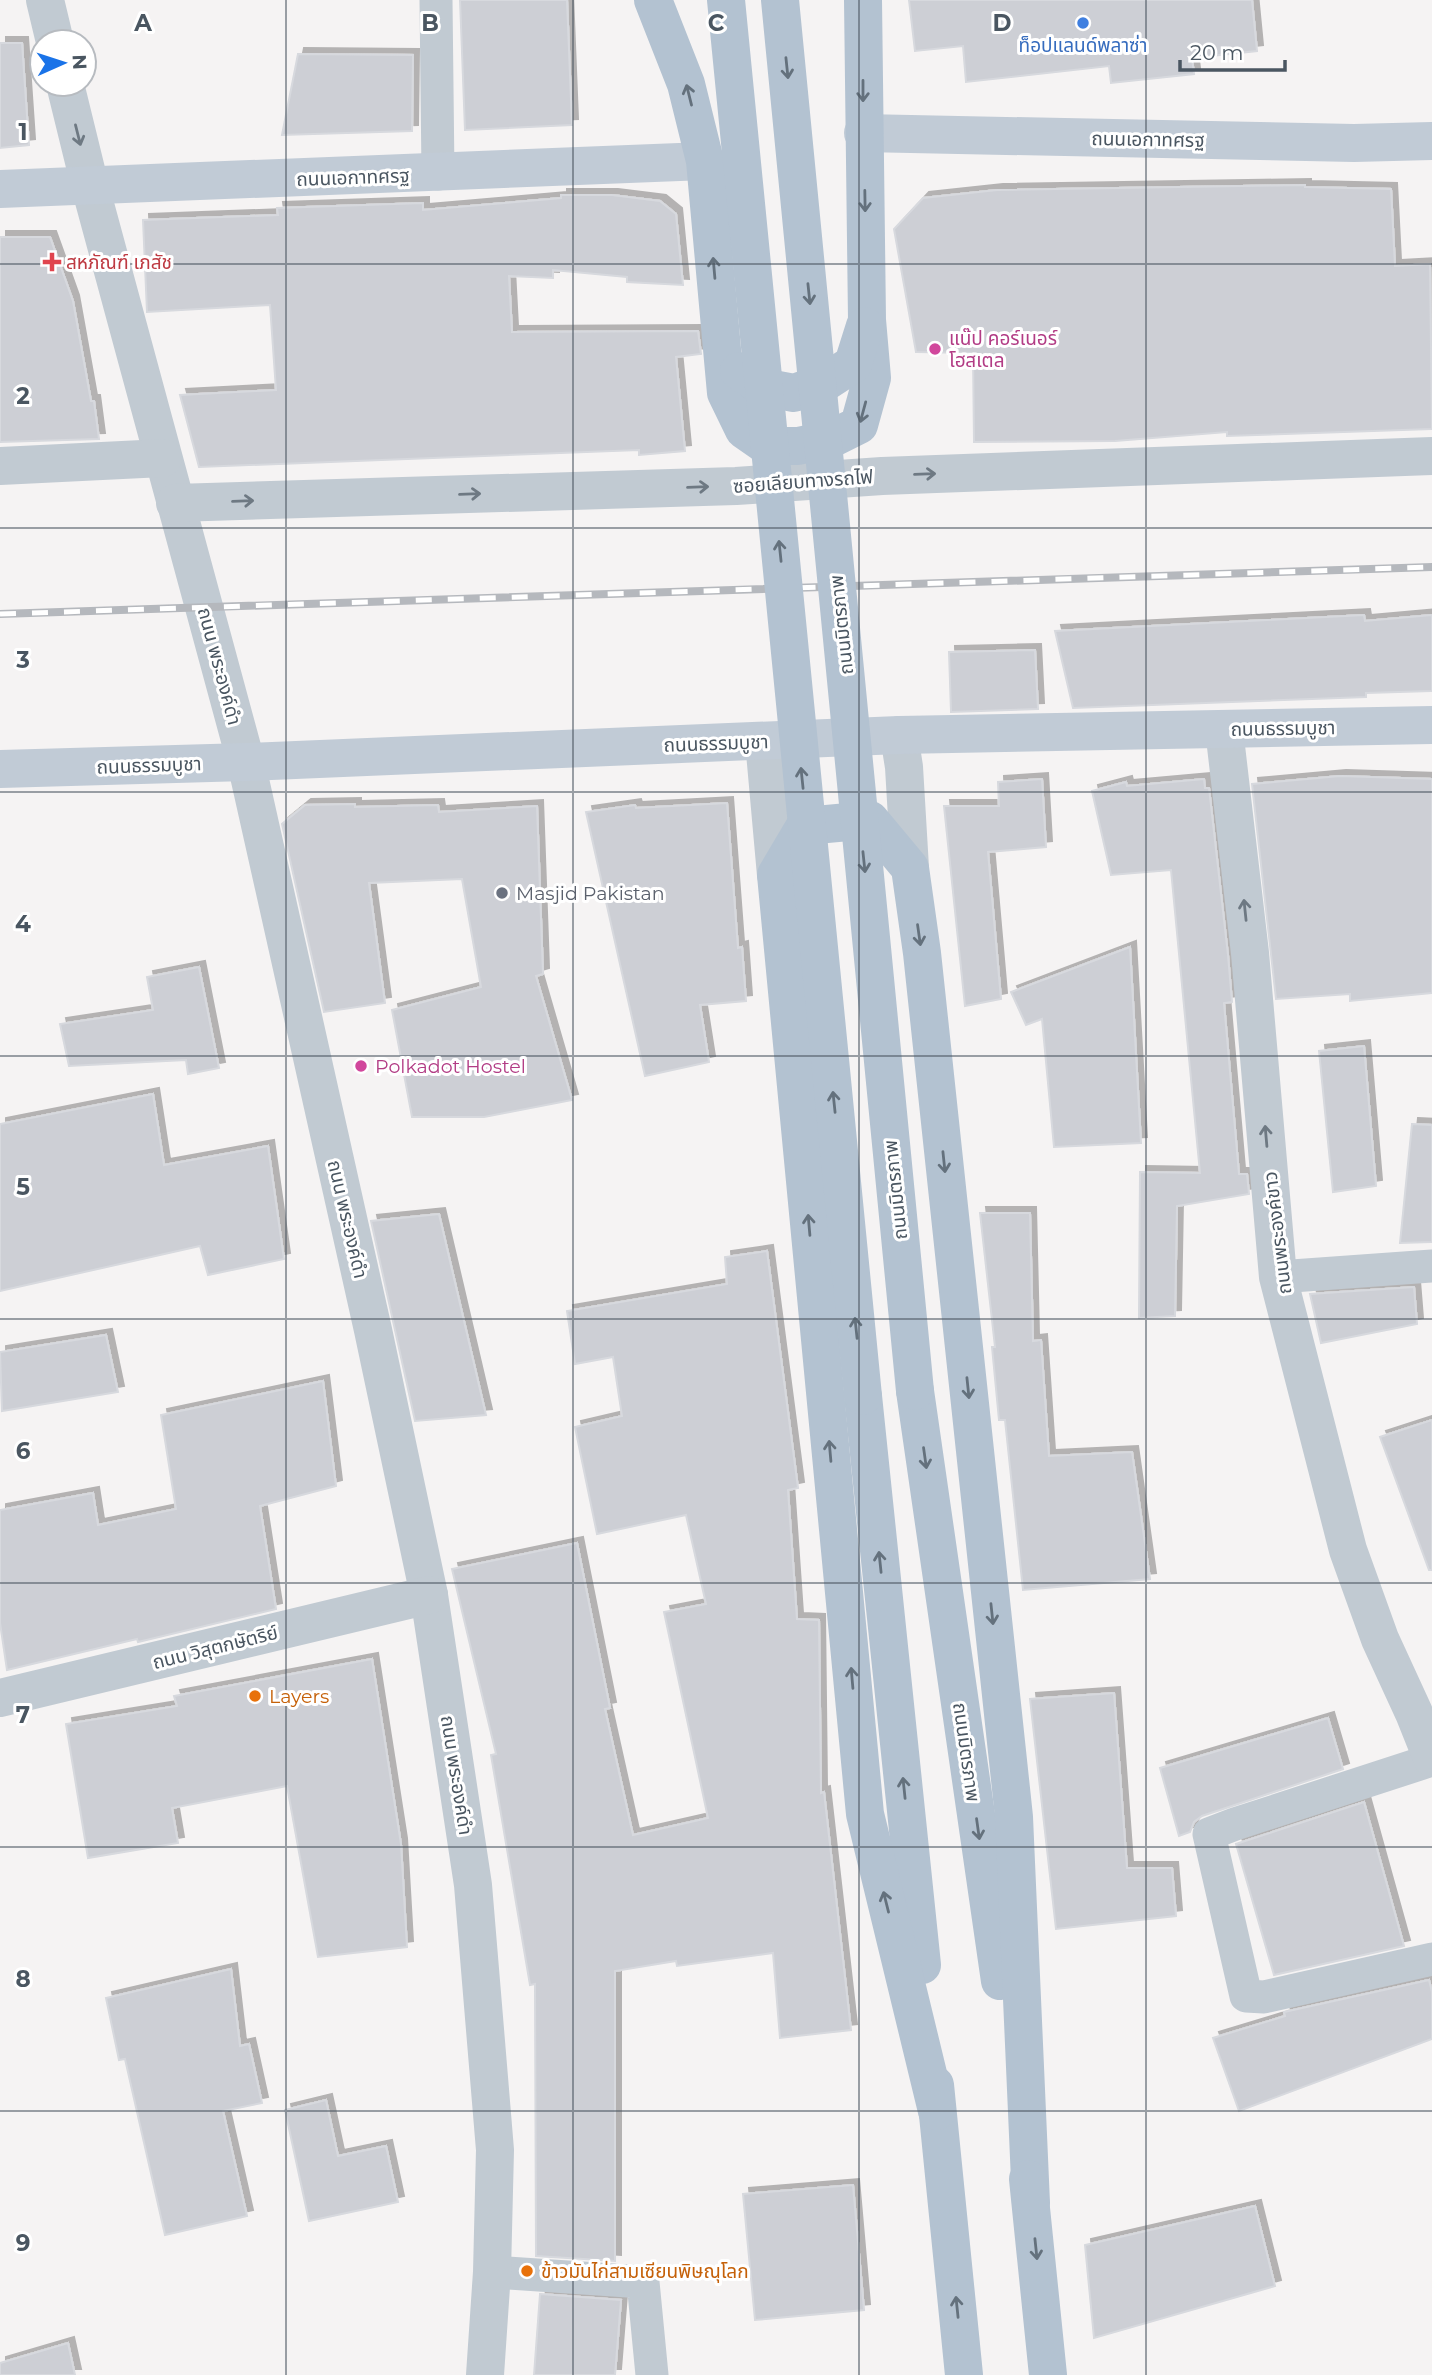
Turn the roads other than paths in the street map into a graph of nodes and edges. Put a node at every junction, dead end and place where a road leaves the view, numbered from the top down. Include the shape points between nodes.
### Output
1 (45, 0) edge
2 (436, 0) edge
3 (653, 0) edge
4 (726, 0) edge
5 (780, 0) edge
6 (863, 0) edge
7 (52, 28) edge
8 (68, 98) edge
9 (863, 133) junction
10 (1432, 141) edge
11 (705, 161) junction
12 (438, 174) junction
13 (90, 186) junction
14 (0, 189) edge
15 (867, 320) junction
16 (720, 336) junction
17 (1432, 456) edge
18 (163, 458) junction
19 (0, 466) edge
20 (175, 503) junction
21 (1432, 725) edge
22 (1224, 729) junction
23 (899, 735) junction
24 (764, 741) junction
25 (246, 762) junction
26 (0, 769) edge
27 (909, 868) junction
28 (776, 875) junction
29 (1432, 1266) edge
30 (1278, 1278) junction
31 (429, 1595) junction
32 (0, 1698) edge
33 (1432, 1759) edge
34 (1432, 1959) edge
35 (937, 2111) junction
36 (1031, 2203) junction
37 (492, 2272) junction
38 (485, 2375) edge
39 (652, 2375) edge
40 (964, 2375) edge
41 (1048, 2375) edge

1 - 7 street
2 - 12 street
11 -> 3 main road via 686,83
35 -> 4 main road, bridge
5 -> 36 main road, ถนนมิตรภาพ, bridge via 915,1391
6 -> 9 main road
8 -> 13 street, ถนน พระองค์ดำ
9 - 10 main road, ถนนเอกาทศรฐ
9 -> 15 main road
11 - 12 main road, ถนนเอกาทศรฐ
16 -> 11 main road
12 - 13 main road, ถนนเอกาทศรฐ
13 - 14 main road, ถนนเอกาทศรฐ
13 - 18 street, ถนน พระองค์ดำ
15 - 16 main road via 853,364 827,381 794,393 762,387 741,373
15 -> 16 main road via 872,378 859,425 831,439 798,446 767,446 744,430 726,393
20 -> 17 street, ซอยเลียบทางรถไฟ
18 - 19 street
18 - 20 street, ถนน พระองค์ดำ
20 - 25 street, ถนน พระองค์ดำ
21 - 22 main road, ถนนธรรมบูชา
22 - 23 main road, ถนนธรรมบูชา
30 -> 22 street, ถนนพระองค์ขาว via 1250,953
23 - 24 main road, ถนนธรรมบูชา
23 - 27 street
24 - 25 main road, ถนนธรรมบูชา
24 - 28 street
25 - 26 main road, ถนนธรรมบูชา
25 - 31 street, ถนน พระองค์ดำ
27 - 28 main road via 870,820 805,825
27 -> 36 main road via 1014,1817
35 -> 28 main road via 865,1814
29 - 30 street
30 - 33 street, ถนนพระองค์ขาว via 1348,1550
31 - 32 street, ถนน วิสุตกษัตริย์
31 - 37 street, ถนน พระองค์ดำ via 473,1885 495,2150
33 - 34 street via 1209,1834 1246,1996 1264,1997
40 -> 35 main road
36 -> 41 main road, ถนนมิตรภาพ
37 - 38 street, ถนน พระองค์ดำ
37 - 39 street via 643,2282

